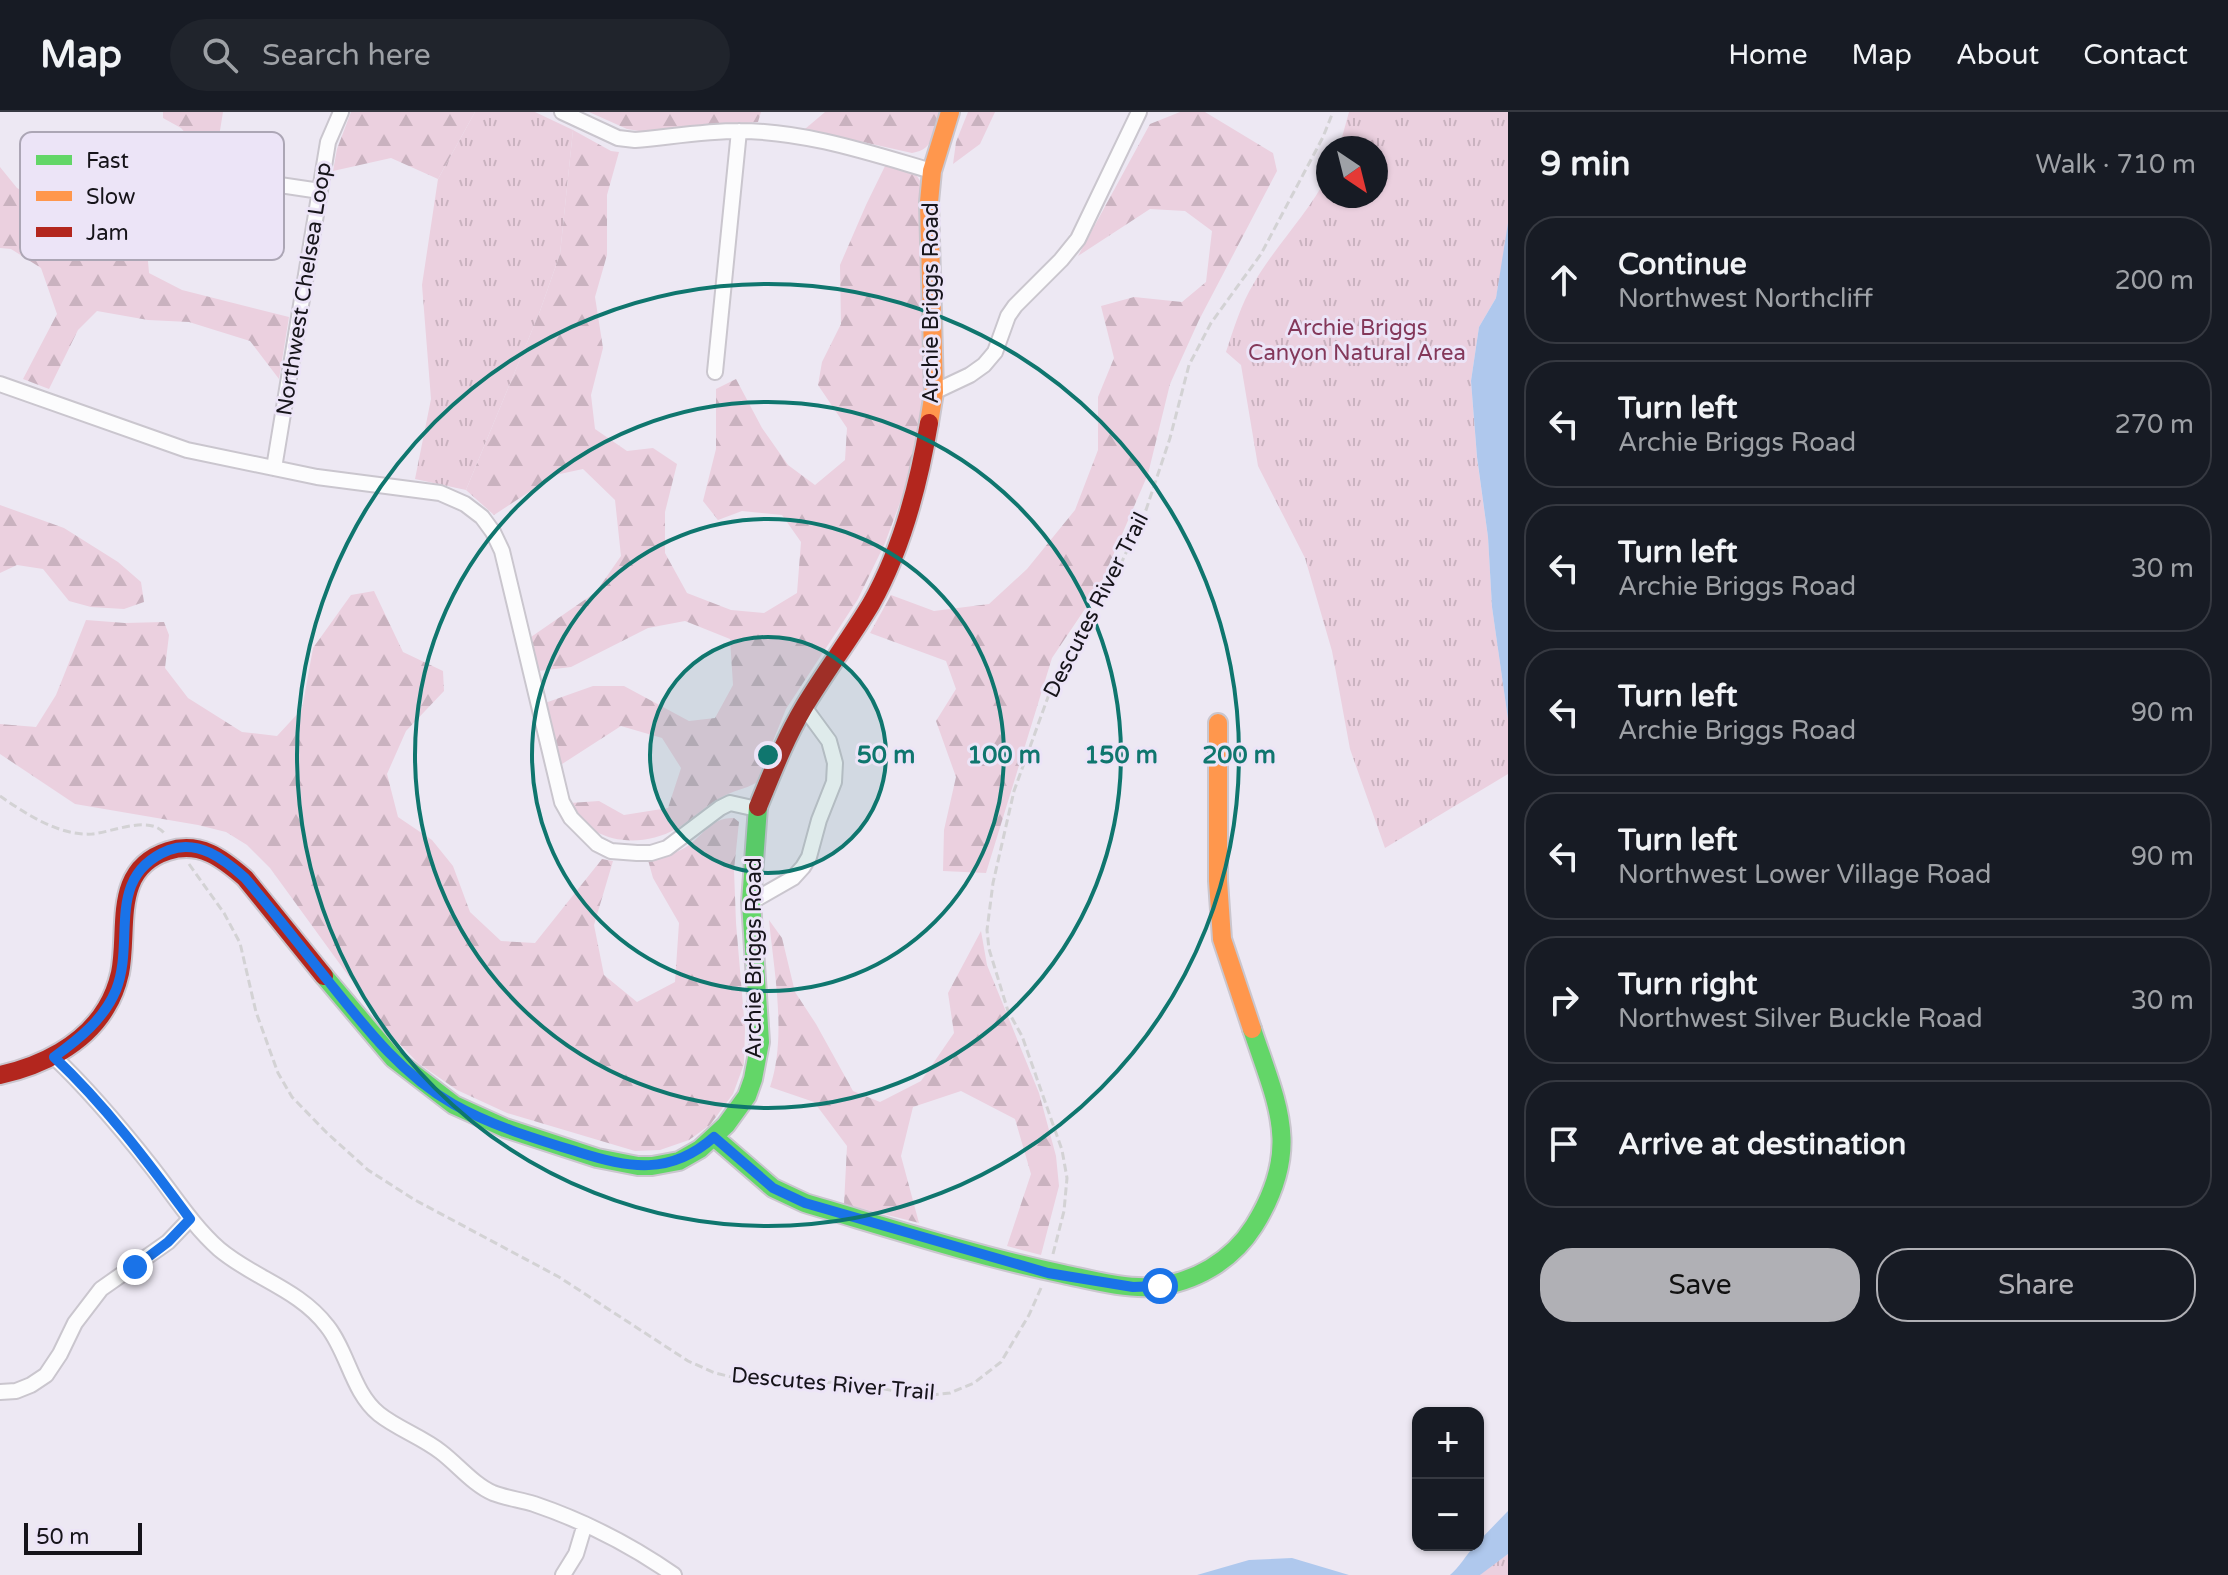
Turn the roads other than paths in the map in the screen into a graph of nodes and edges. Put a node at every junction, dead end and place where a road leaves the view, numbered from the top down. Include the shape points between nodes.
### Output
1 (341, 112) edge
2 (562, 112) edge
3 (950, 112) edge
4 (1139, 112) edge
5 (739, 131) junction
6 (932, 171) junction
7 (284, 186) edge
8 (320, 191) junction
9 (715, 372) dead end
10 (0, 384) edge
11 (934, 392) junction
12 (274, 468) junction
13 (804, 707) junction
14 (1218, 723) dead end
15 (757, 809) junction
16 (751, 902) junction
17 (54, 1057) junction
18 (0, 1075) edge
19 (714, 1137) junction
20 (190, 1219) junction
21 (0, 1392) edge
22 (585, 1524) junction
23 (563, 1575) edge
24 (674, 1575) edge

1 - 8 street, Northwest Chelsea Loop via 328,142
2 - 5 street via 618,138 635,140
3 - 6 street, Archie Briggs Road
4 - 11 street via 1078,239 1015,306 984,365
5 - 6 street via 848,147
5 - 9 street
6 - 11 street, Archie Briggs Road
7 - 8 street
8 - 12 street, Northwest Chelsea Loop
10 - 12 street via 187,450
11 - 13 street, Archie Briggs Road via 921,469 895,551 872,602
12 - 15 street via 440,493 482,517 502,551 562,802 597,844 611,851 651,853 667,848 730,803
13 - 15 street, Archie Briggs Road
13 - 16 street via 829,741 834,782 803,867
14 - 19 street via 1222,939 1284,1138 1270,1196 1248,1236 1221,1262 1160,1286 1133,1287 1048,1273 805,1203 773,1188
15 - 16 street, Archie Briggs Road
16 - 19 street, Archie Briggs Road via 758,1057 747,1096
17 - 18 street
17 - 19 street, Archie Briggs Road via 91,1027 116,989 125,910 142,866 176,847 196,847 228,862 245,878 393,1058 454,1105 519,1133 626,1165 679,1161
17 - 20 street via 120,1128
20 - 21 street via 168,1242 101,1289 46,1375 16,1391
20 - 22 street via 228,1256 313,1310 329,1327 376,1411 491,1492
22 - 23 street
22 - 24 street

